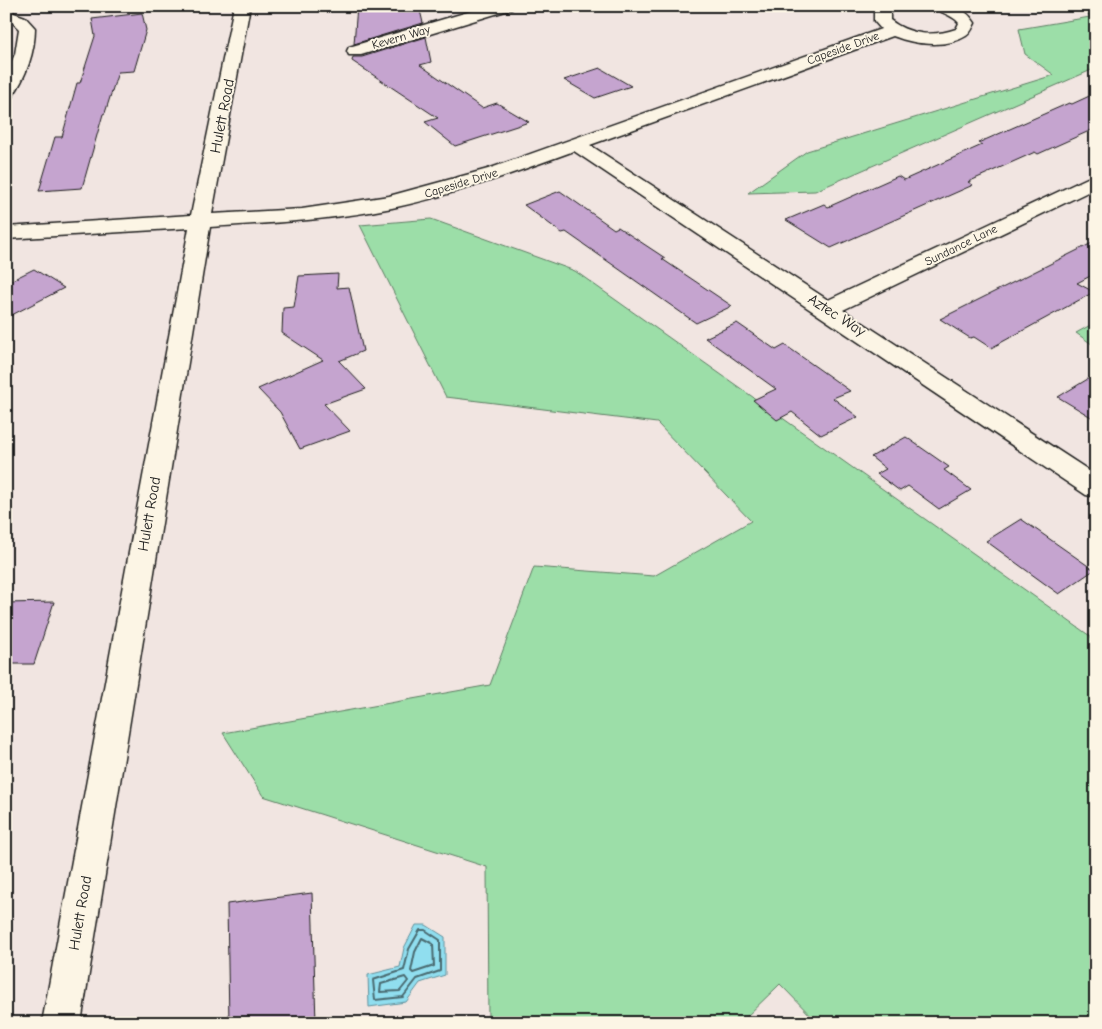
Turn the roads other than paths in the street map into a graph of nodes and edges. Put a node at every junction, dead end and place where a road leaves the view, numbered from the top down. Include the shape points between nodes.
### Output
1 (242, 6) edge
2 (506, 6) edge
3 (891, 6) edge
4 (942, 6) edge
5 (467, 11) edge
6 (6, 15) edge
7 (893, 30) junction
8 (354, 51) dead end
9 (6, 93) edge
10 (577, 145) junction
11 (1096, 180) edge
12 (201, 222) junction
13 (6, 233) edge
14 (826, 308) junction
15 (1096, 488) edge
16 (61, 1023) edge

1 - 12 street, Hulett Road
2 - 5 street, Kevern Way
3 - 7 street, Capeside Drive via 880,17
4 - 7 street, Capeside Drive via 965,19 967,23 962,32 930,38
5 - 8 street, Kevern Way
6 - 9 street via 19,20 27,28 27,39
7 - 10 street, Capeside Drive
10 - 12 street, Capeside Drive via 495,173 392,202 326,213
10 - 14 street, Aztec Way
11 - 14 street, Sundance Lane
12 - 13 street, Capeside Drive
12 - 16 street, Hulett Road
14 - 15 street, Aztec Way

